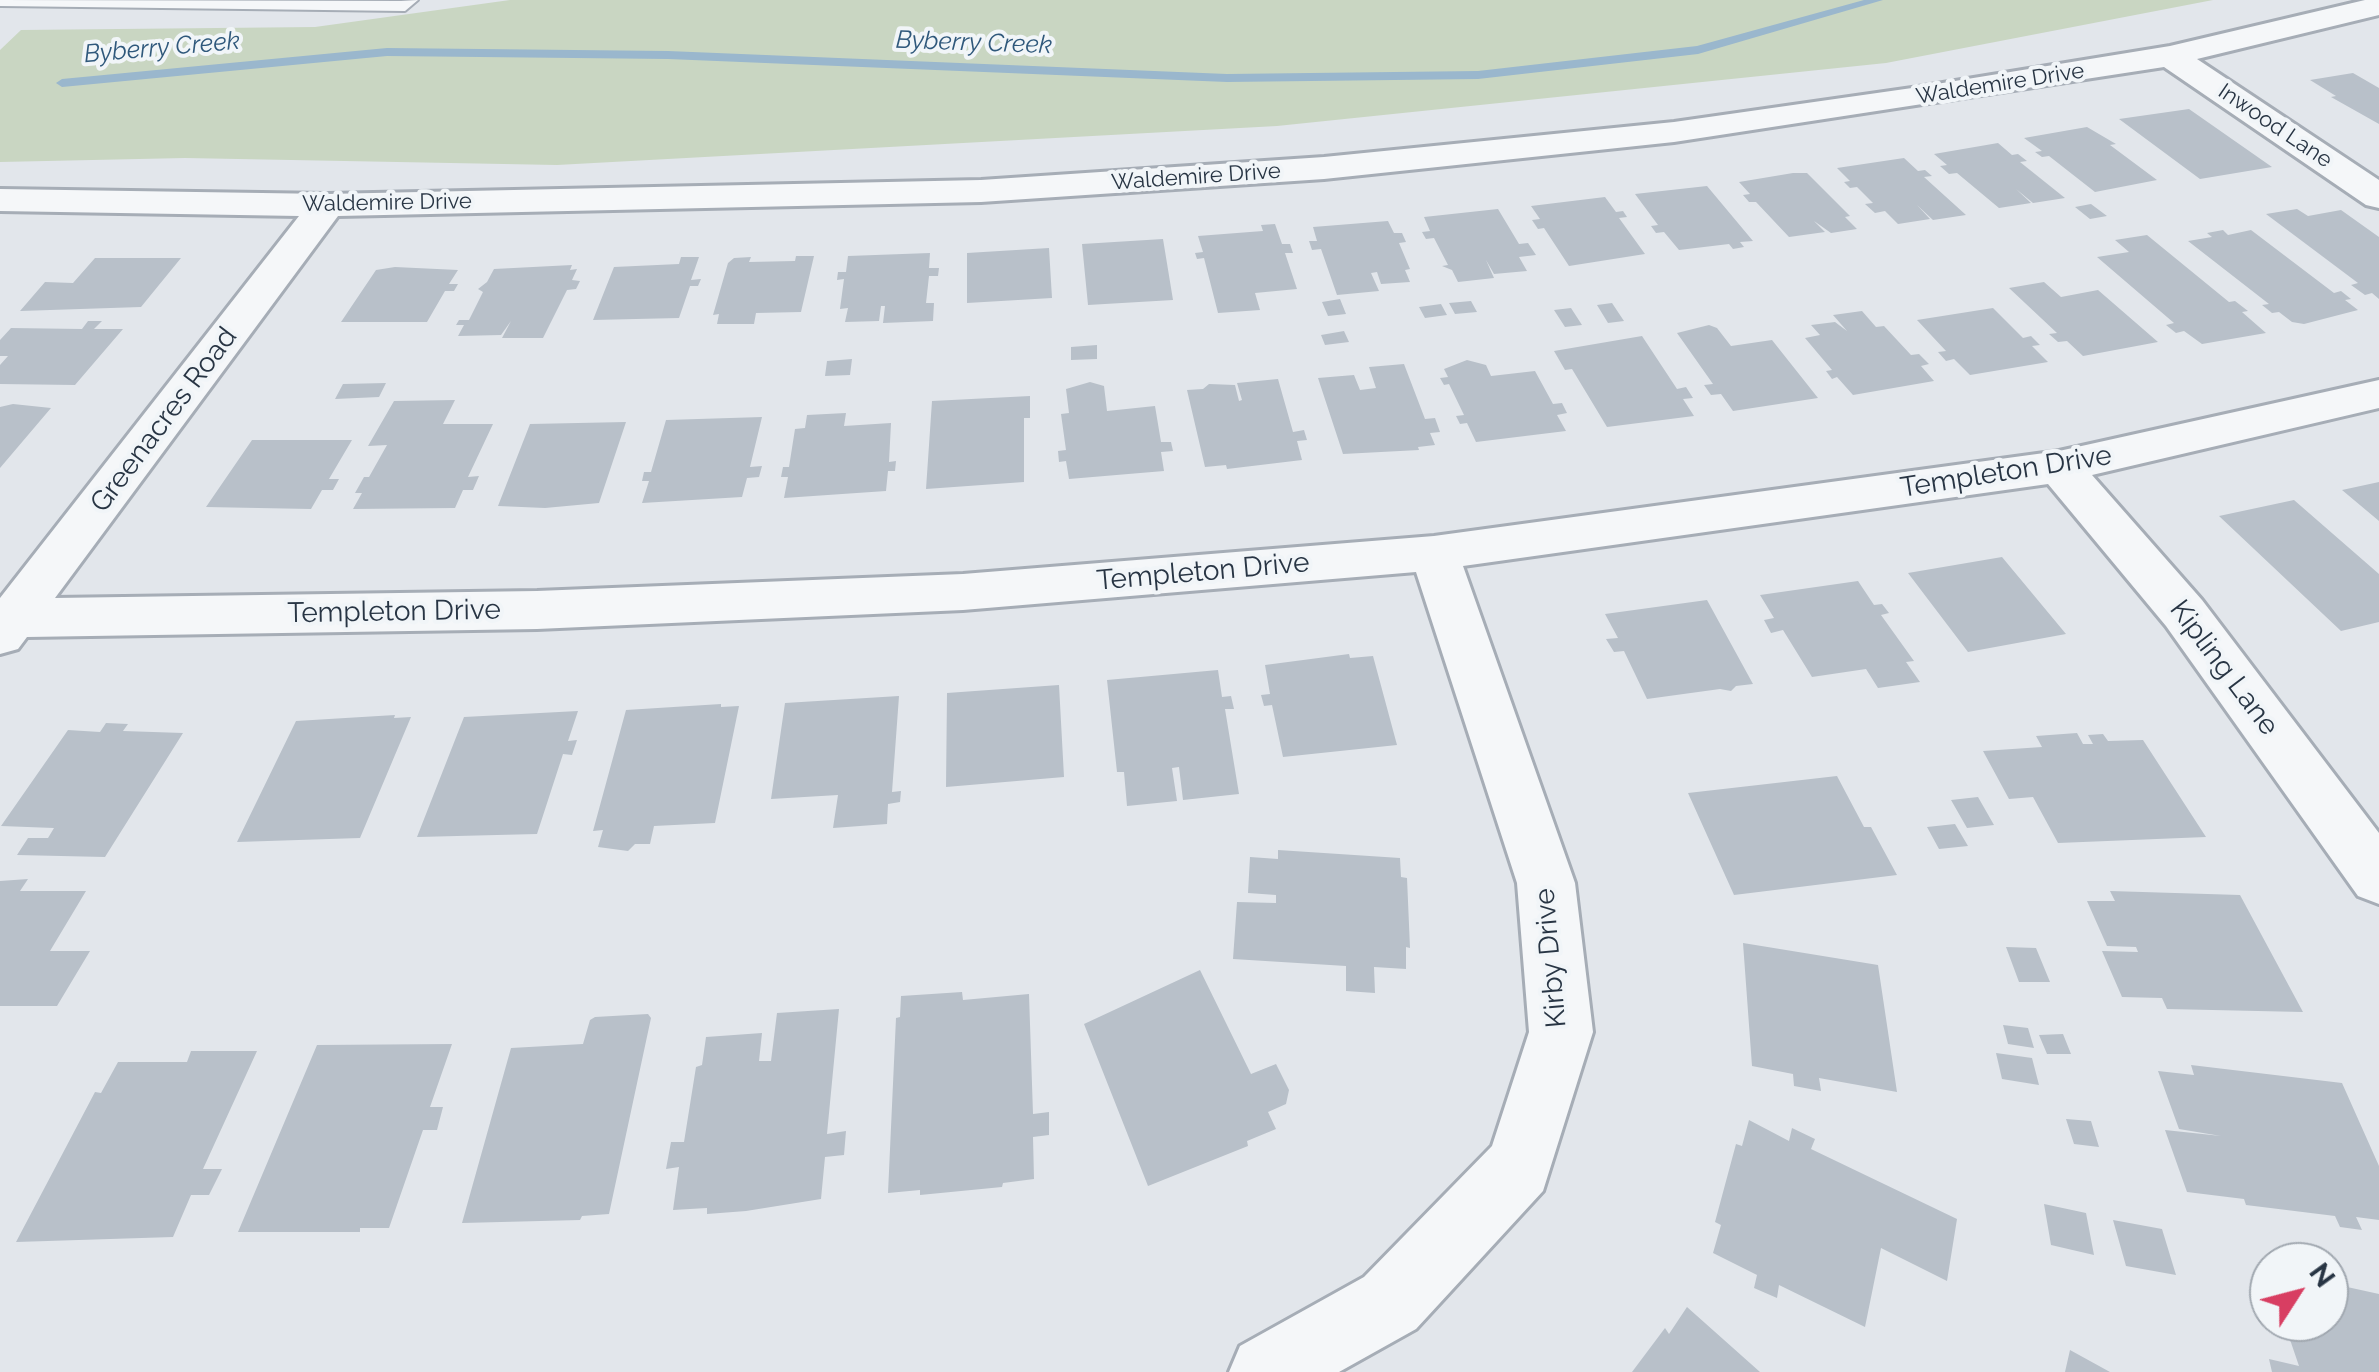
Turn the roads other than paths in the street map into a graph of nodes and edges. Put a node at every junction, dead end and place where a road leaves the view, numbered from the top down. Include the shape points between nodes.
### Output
1 (410, 0) edge
2 (0, 1) edge
3 (256, 2) edge
4 (2379, 6) edge
5 (2170, 56) junction
6 (2379, 196) edge
7 (0, 200) edge
8 (327, 204) junction
9 (2379, 394) edge
10 (2058, 468) junction
11 (1434, 553) junction
12 (6, 626) edge
13 (2379, 878) edge
14 (1266, 1372) edge

1 - 3 lane via 405,6
2 - 3 lane
4 - 5 street, Waldemire Drive
5 - 6 street, Inwood Lane
5 - 8 street, Waldemire Drive via 1674,132 1324,168 981,191
7 - 8 street, Waldemire Drive
8 - 12 street, Greenacres Road
9 - 10 street, Templeton Drive
10 - 11 street, Templeton Drive
10 - 13 street, Kipling Lane via 2184,613
11 - 12 street, Templeton Drive via 943,593
11 - 14 street, Kirby Drive via 1546,883 1561,1032 1519,1167 1390,1302

